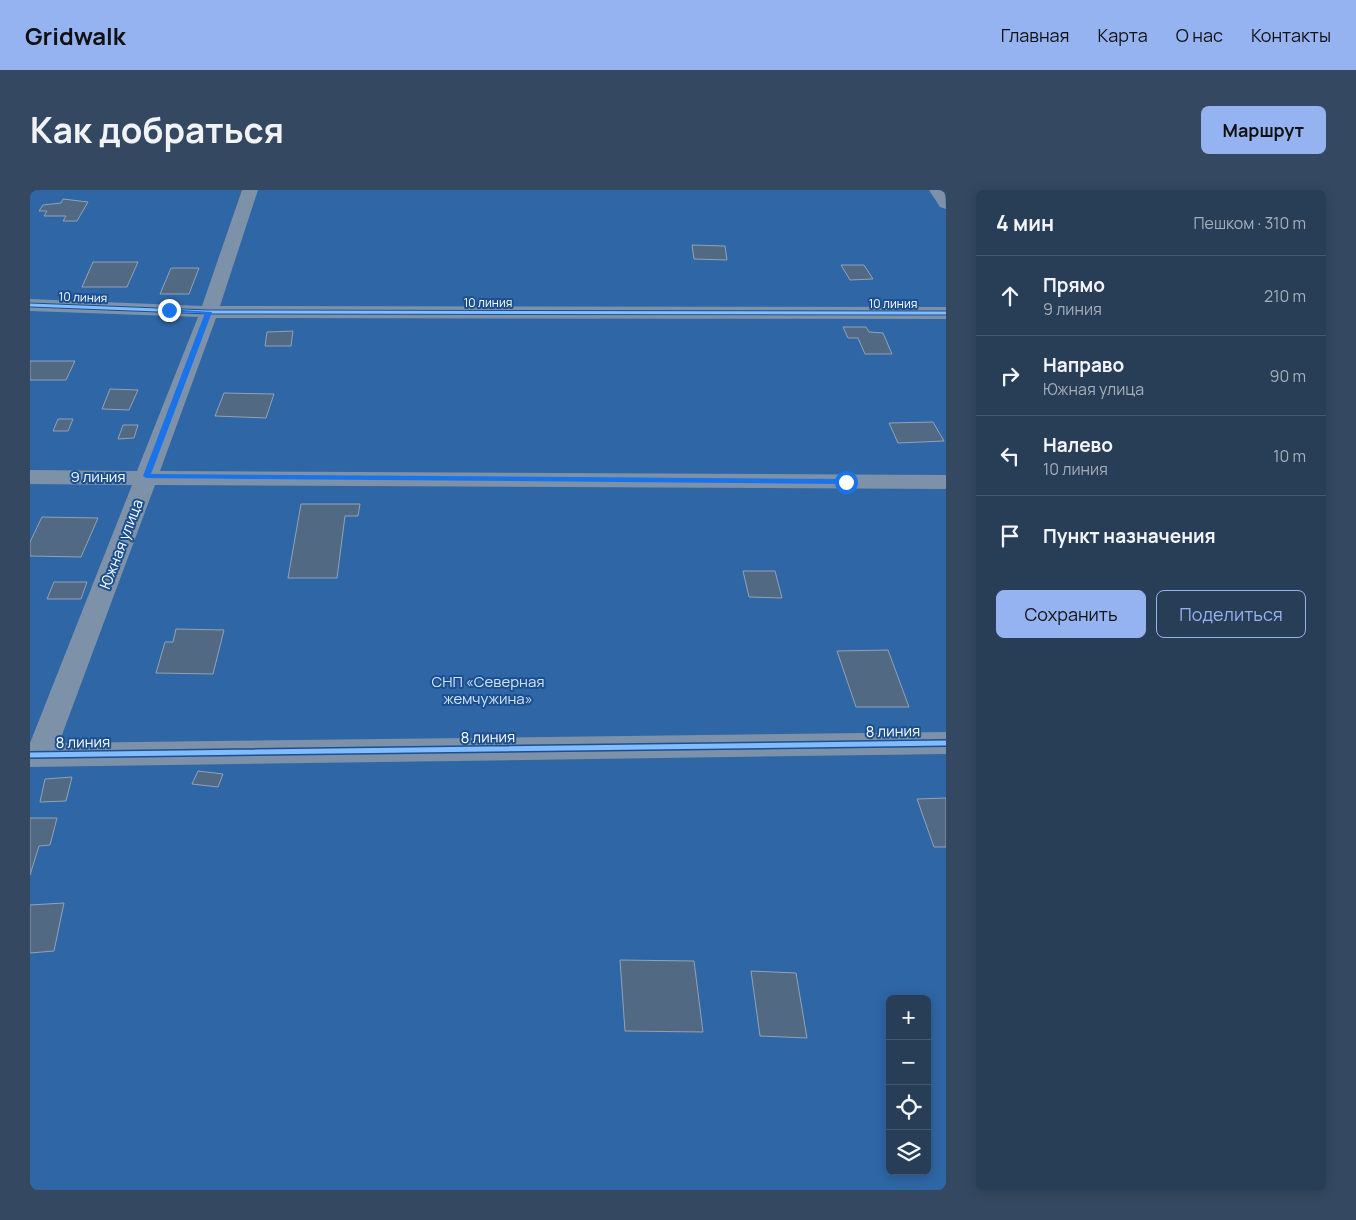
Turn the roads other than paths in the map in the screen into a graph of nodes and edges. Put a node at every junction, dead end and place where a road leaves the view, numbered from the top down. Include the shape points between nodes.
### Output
1 (250, 190) edge
2 (937, 190) edge
3 (946, 204) edge
4 (30, 305) edge
5 (209, 312) junction
6 (946, 313) edge
7 (146, 476) junction
8 (30, 477) edge
9 (946, 482) edge
10 (946, 743) edge
11 (35, 756) edge

1 - 5 street, Южная улица
2 - 3 street
4 - 5 street, 10 линия
5 - 6 street, 10 линия
5 - 7 street, Южная улица
7 - 8 street, 9 линия
7 - 9 street, 9 линия
7 - 11 street, Южная улица
10 - 11 street, 8 линия

